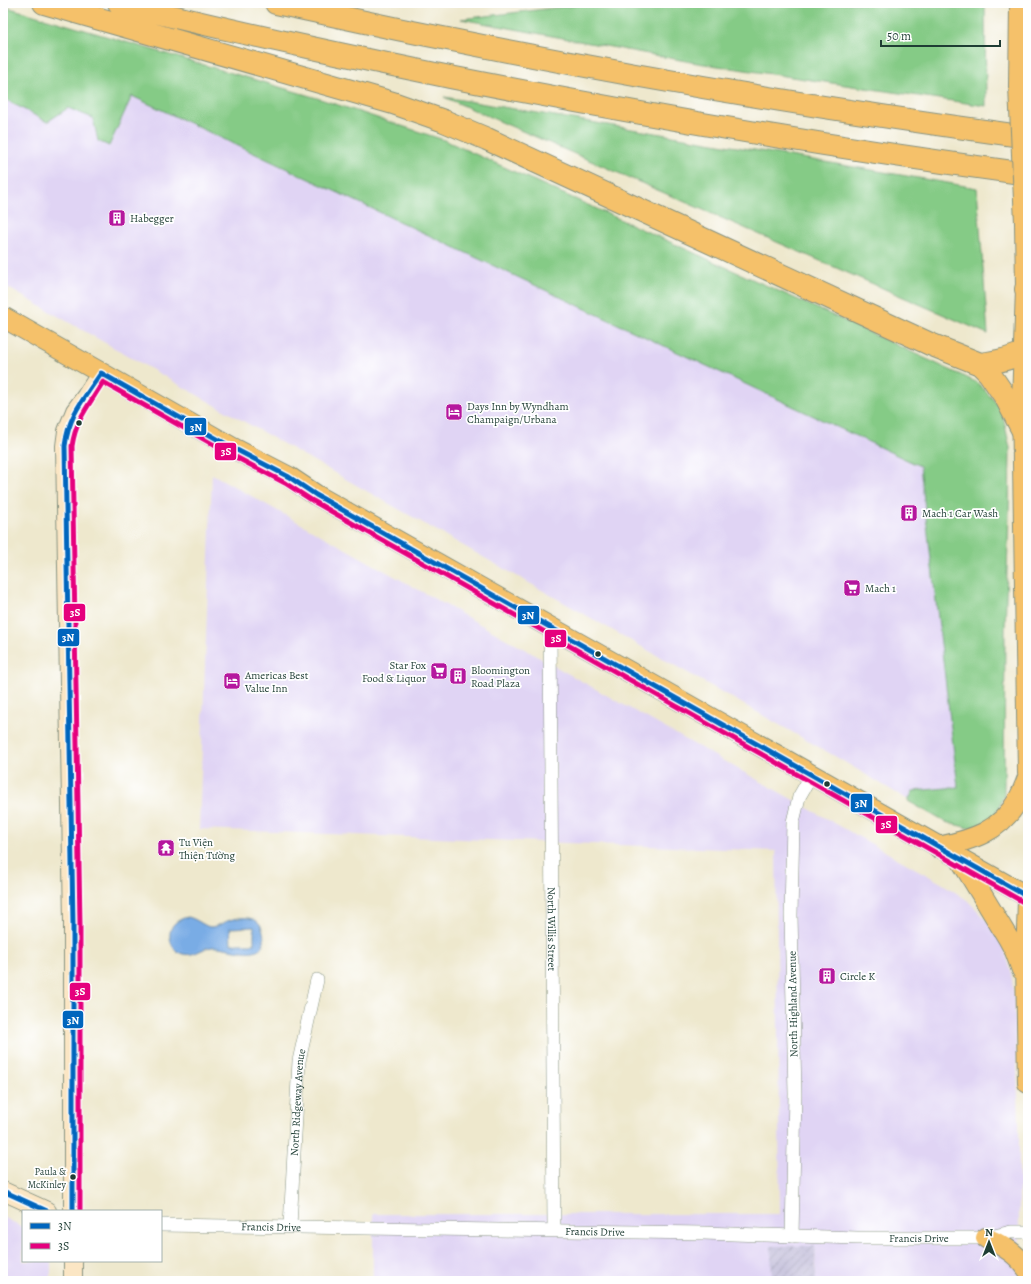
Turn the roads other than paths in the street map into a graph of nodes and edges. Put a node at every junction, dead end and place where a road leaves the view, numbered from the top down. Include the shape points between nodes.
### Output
1 (44, 3) edge
2 (119, 3) edge
3 (276, 3) edge
4 (1020, 3) edge
5 (1028, 137) edge
6 (1028, 174) edge
7 (1027, 292) edge
8 (3, 317) edge
9 (1026, 352) edge
10 (980, 364) junction
11 (101, 373) junction
12 (1023, 431) junction
13 (550, 627) junction
14 (1028, 774) edge
15 (811, 776) junction
16 (1028, 777) edge
17 (938, 847) junction
18 (960, 860) junction
19 (1028, 898) edge
20 (316, 980) dead end
21 (1026, 982) junction
22 (1028, 1083) edge
23 (3, 1191) edge
24 (44, 1210) edge
25 (73, 1210) edge
26 (162, 1226) edge
27 (290, 1226) junction
28 (554, 1230) junction
29 (1028, 1232) edge
30 (792, 1236) junction
31 (986, 1238) junction
32 (73, 1262) edge
33 (1028, 1270) edge
34 (73, 1281) edge

1 - 10 highway via 393,104 444,122 487,139 930,344
2 - 6 highway via 354,57 545,96 861,150
3 - 5 highway via 520,54 704,88
4 - 7 main road, bridge via 1019,86
7 - 9 main road
8 - 11 main road
9 - 10 highway via 1006,360
9 - 12 main road
10 - 12 highway via 999,387
11 - 13 main road via 290,477 316,495
11 - 25 street via 75,411 67,431 65,446 73,924
12 - 14 main road
13 - 15 main road
13 - 28 street, North Willis Street
15 - 17 main road
15 - 30 street, North Highland Avenue via 799,797 793,822 791,915 795,1094
16 - 17 main road via 1012,810 995,827 972,838
17 - 18 main road
18 - 19 main road
18 - 21 main road via 1012,945
19 - 21 main road
20 - 27 street, North Ridgeway Avenue via 299,1061
21 - 22 main road
23 - 24 street
26 - 27 street, Francis Drive
27 - 28 street, Francis Drive via 351,1229
28 - 30 street, Francis Drive
29 - 31 street, Francis Drive via 1011,1232
30 - 31 street, Francis Drive
31 - 33 main road via 1010,1250
32 - 34 street

